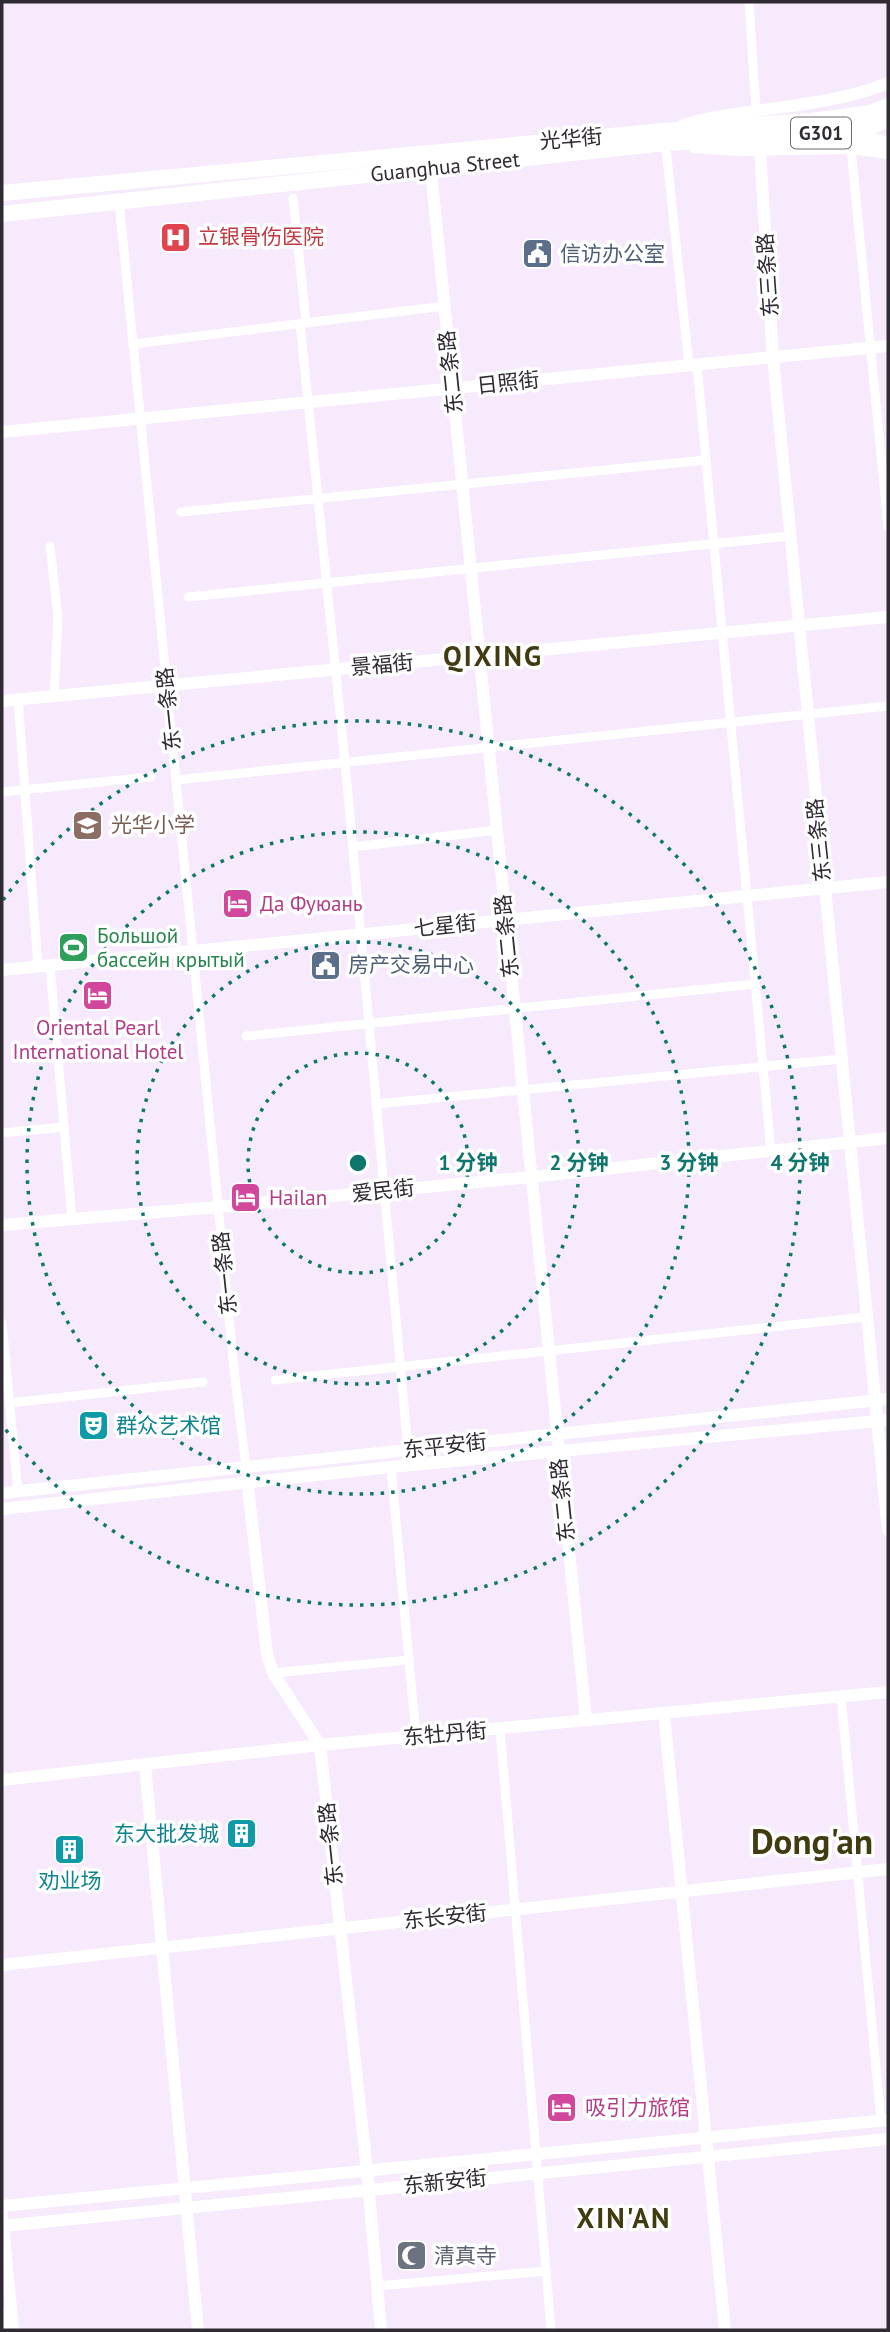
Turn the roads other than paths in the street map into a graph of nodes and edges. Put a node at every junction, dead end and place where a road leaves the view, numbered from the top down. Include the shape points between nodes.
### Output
1 (748, 2) edge
2 (888, 83) edge
3 (888, 95) edge
4 (888, 106) edge
5 (888, 120) edge
6 (756, 131) junction
7 (808, 135) junction
8 (665, 137) junction
9 (888, 145) edge
10 (851, 148) junction
11 (429, 152) junction
12 (888, 153) edge
13 (431, 169) junction
14 (2, 193) edge
15 (293, 198) dead end
16 (119, 201) junction
17 (2, 214) edge
18 (445, 306) junction
19 (303, 323) junction
20 (133, 344) junction
21 (888, 346) edge
22 (871, 348) junction
23 (773, 358) junction
24 (693, 365) junction
25 (453, 388) junction
26 (308, 402) junction
27 (141, 418) junction
28 (2, 432) edge
29 (706, 460) junction
30 (463, 484) junction
31 (318, 499) junction
32 (181, 512) dead end
33 (888, 516) edge
34 (888, 527) edge
35 (790, 536) junction
36 (714, 543) junction
37 (50, 546) dead end
38 (471, 568) junction
39 (327, 583) junction
40 (188, 597) dead end
41 (888, 617) edge
42 (798, 626) junction
43 (722, 633) junction
44 (480, 656) junction
45 (336, 669) junction
46 (167, 686) junction
47 (54, 696) junction
48 (19, 699) junction
49 (2, 701) edge
50 (888, 706) edge
51 (807, 715) junction
52 (731, 722) junction
53 (489, 747) junction
54 (345, 762) junction
55 (151, 777) dead end
56 (176, 780) junction
57 (25, 790) junction
58 (2, 792) edge
59 (497, 830) junction
60 (353, 847) junction
61 (888, 882) edge
62 (824, 888) junction
63 (747, 895) junction
64 (506, 919) junction
65 (361, 935) junction
66 (193, 951) junction
67 (44, 966) junction
68 (2, 970) edge
69 (755, 984) junction
70 (515, 1009) junction
71 (369, 1023) junction
72 (246, 1036) dead end
73 (841, 1059) junction
74 (763, 1066) junction
75 (523, 1089) junction
76 (376, 1104) junction
77 (64, 1127) junction
78 (2, 1133) edge
79 (888, 1138) edge
80 (849, 1142) junction
81 (771, 1151) junction
82 (531, 1177) junction
83 (384, 1191) junction
84 (218, 1207) junction
85 (72, 1219) junction
86 (2, 1225) edge
87 (866, 1317) junction
88 (2, 1323) edge
89 (549, 1351) junction
90 (400, 1367) junction
91 (275, 1380) dead end
92 (204, 1382) dead end
93 (888, 1399) edge
94 (874, 1400) junction
95 (9, 1404) junction
96 (882, 1421) edge
97 (557, 1434) junction
98 (408, 1450) junction
99 (559, 1453) junction
100 (246, 1467) junction
101 (391, 1467) junction
102 (248, 1484) junction
103 (18, 1492) junction
104 (2, 1493) edge
105 (2, 1509) edge
106 (888, 1530) edge
107 (409, 1660) junction
108 (274, 1673) junction
109 (888, 1692) edge
110 (841, 1696) junction
111 (664, 1713) junction
112 (586, 1720) junction
113 (500, 1729) junction
114 (416, 1736) junction
115 (320, 1745) junction
116 (145, 1765) junction
117 (2, 1780) edge
118 (888, 1869) edge
119 (857, 1873) junction
120 (681, 1892) junction
121 (515, 1909) junction
122 (340, 1928) junction
123 (162, 1947) junction
124 (2, 1965) edge
125 (885, 2121) edge
126 (705, 2138) junction
127 (888, 2139) edge
128 (536, 2155) junction
129 (707, 2156) junction
130 (367, 2170) junction
131 (538, 2173) junction
132 (184, 2188) junction
133 (368, 2189) junction
134 (2, 2206) edge
135 (186, 2207) junction
136 (2, 2222) edge
137 (546, 2271) junction
138 (377, 2286) junction
139 (2, 2311) edge
140 (4, 2330) edge
141 (13, 2330) edge
142 (198, 2330) edge
143 (381, 2330) edge
144 (551, 2330) edge
145 (725, 2330) edge

1 - 6 street
2 - 6 street
3 - 6 highway
4 - 6 highway, G301 via 871,113
5 - 7 highway, Guanghua Street / G301
6 - 7 highway, Guanghua Street / G301
6 - 8 highway, Guanghua Street
6 - 8 street via 710,117
6 - 10 street
6 - 23 street, 东三条路
7 - 9 highway via 854,136
8 - 11 highway, 光华街
8 - 13 highway, Guanghua Street
8 - 24 street
10 - 12 street
10 - 22 street
11 - 13 street, 东二条路
11 - 14 highway, 光华街
13 - 16 highway, Guanghua Street
13 - 18 street, 东二条路
15 - 19 street
16 - 17 highway, Guanghua Street
16 - 20 street, 东一条路
18 - 19 street
18 - 25 street, 东二条路
19 - 20 street
19 - 26 street
20 - 27 street, 东一条路
21 - 22 street, 日照街
22 - 23 street, 日照街
22 - 33 street
23 - 24 street, 日照街
23 - 35 street, 东三条路
24 - 25 street, 日照街
24 - 29 street
25 - 26 street, 日照街
25 - 30 street, 东二条路
26 - 27 street, 日照街
26 - 31 street
27 - 28 street, 日照街
27 - 46 street, 东一条路
29 - 30 street
29 - 36 street
30 - 31 street
30 - 38 street, 东二条路
31 - 32 street
31 - 39 street
33 - 34 street
35 - 36 street
35 - 42 street, 东三条路
36 - 38 street
36 - 43 street
37 - 47 street via 58,617
38 - 39 street
38 - 44 street, 东二条路
39 - 40 street
39 - 45 street
41 - 42 street, 景福街
42 - 43 street, 景福街
42 - 51 street, 东三条路
43 - 44 street, 景福街
43 - 52 street
44 - 45 street, 景福街
44 - 53 street, 东二条路
45 - 46 street, 景福街
45 - 54 street
46 - 47 street, 景福街
46 - 56 street, 东一条路
47 - 48 street, 景福街
48 - 49 street, 景福街
48 - 57 street
50 - 51 street
51 - 52 street
51 - 62 street, 东三条路
52 - 53 street
52 - 63 street
53 - 54 street
53 - 59 street, 东二条路
54 - 56 street
54 - 60 street
55 - 57 street
56 - 66 street, 东一条路
57 - 58 street
57 - 67 street
59 - 60 street
59 - 64 street, 东二条路
60 - 65 street
61 - 62 street, 七星街
62 - 63 street, 七星街
62 - 73 street, 东三条路
63 - 64 street, 七星街
63 - 69 street
64 - 65 street, 七星街
64 - 70 street, 东二条路
65 - 66 street, 七星街
65 - 71 street
66 - 67 street, 七星街
66 - 84 street, 东一条路
67 - 68 street, 七星街
67 - 77 street
69 - 70 street
69 - 74 street
70 - 71 street
70 - 75 street, 东二条路
71 - 72 street
71 - 76 street
73 - 74 street
73 - 80 street, 东三条路
74 - 75 street
74 - 81 street
75 - 76 street
75 - 82 street, 东二条路
76 - 83 street
77 - 78 street
77 - 85 street
79 - 80 street, 爱民街
80 - 81 street, 爱民街
80 - 87 street, 东三条路
81 - 82 street, 爱民街
82 - 83 street, 爱民街
82 - 89 street, 东二条路
83 - 84 street, 爱民街
83 - 90 street
84 - 85 street, 爱民街
84 - 100 street, 东一条路
85 - 86 street, 爱民街
87 - 89 street
87 - 94 street, 东三条路
88 - 95 street
89 - 90 street
89 - 97 street, 东二条路
90 - 91 street
90 - 98 street
92 - 95 street
93 - 94 street, 东平安街
94 - 96 street, 东三条路
94 - 97 street, 东平安街
95 - 103 street
96 - 99 street, 东平安街
96 - 106 street, 东三条路
97 - 98 street, 东平安街
97 - 99 street, 东二条路
98 - 100 street, 东平安街
99 - 101 street, 东平安街
99 - 112 street, 东二条路
100 - 102 street, 东一条路
100 - 103 street, 东平安街
101 - 102 street, 东平安街
101 - 107 street
102 - 105 street, 东平安街
102 - 108 street, 东一条路 via 263,1632
103 - 104 street, 东平安街
107 - 108 street
107 - 114 street
108 - 115 street, 东一条路
109 - 110 street, 东牡丹街
110 - 111 street, 东牡丹街
110 - 119 street
111 - 112 street, 东牡丹街
111 - 120 street
112 - 113 street, 东牡丹街
113 - 114 street, 东牡丹街
113 - 121 street
114 - 115 street, 东牡丹街
115 - 116 street, 东牡丹街
115 - 122 street, 东一条路
116 - 117 street, 东牡丹街
116 - 123 street
118 - 119 street, 东长安街
119 - 120 street, 东长安街
119 - 125 street
120 - 121 street, 东长安街
120 - 126 street
121 - 122 street, 东长安街
121 - 128 street
122 - 123 street, 东长安街
122 - 130 street, 东一条路
123 - 124 street, 东长安街
123 - 132 street
125 - 126 street, 东新安街
126 - 128 street, 东新安街
126 - 129 street
127 - 129 street, 东新安街
128 - 130 street, 东新安街
128 - 131 street
129 - 131 street, 东新安街
129 - 145 street
130 - 132 street, 东新安街
130 - 133 street, 东一条路
131 - 133 street, 东新安街
131 - 137 street
132 - 134 street, 东新安街
132 - 135 street
133 - 135 street, 东新安街
133 - 138 street, 东一条路
135 - 136 street, 东新安街
135 - 142 street
136 - 141 street
137 - 138 street
137 - 144 street
138 - 143 street, 东一条路
139 - 140 street

